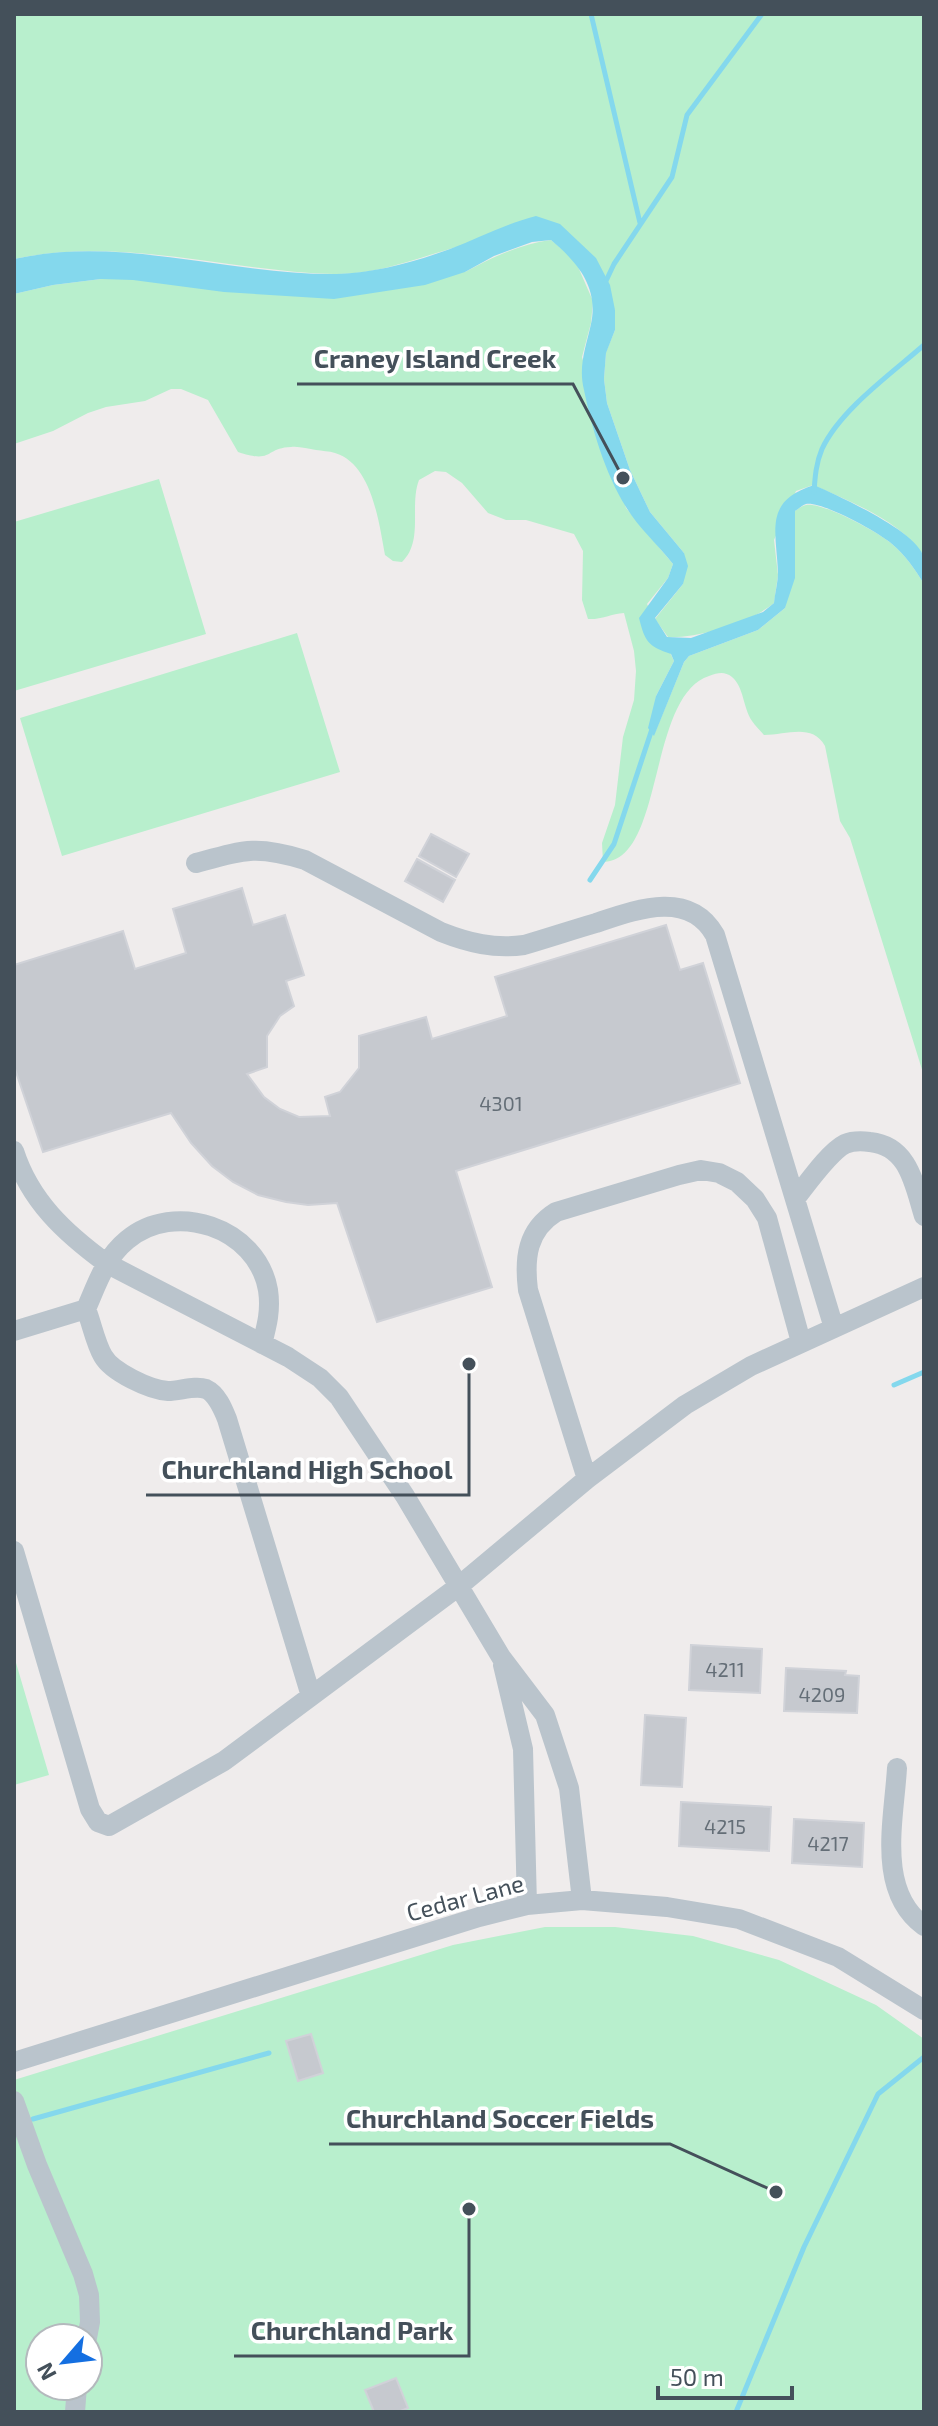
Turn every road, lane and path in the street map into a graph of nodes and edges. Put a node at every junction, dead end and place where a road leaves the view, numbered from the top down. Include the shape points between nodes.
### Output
1 (196, 863) dead end
2 (14, 1151) edge
3 (795, 1199) junction
4 (924, 1216) edge
5 (106, 1263) junction
6 (924, 1287) edge
7 (86, 1309) junction
8 (834, 1328) junction
9 (14, 1331) edge
10 (801, 1342) junction
11 (262, 1344) junction
12 (587, 1479) junction
13 (14, 1551) edge
14 (459, 1586) junction
15 (501, 1657) junction
16 (311, 1696) junction
17 (897, 1768) dead end
18 (582, 1900) junction
19 (527, 1905) junction
20 (924, 1926) edge
21 (924, 2010) edge
22 (14, 2062) edge
23 (14, 2101) edge
24 (88, 2322) edge

1 - 3 street via 254,849 284,853 441,932 492,947 524,945 649,906 697,915 715,935
2 - 5 street via 32,1193 52,1218
3 - 4 street via 836,1151 846,1144 870,1142 897,1151 908,1167
3 - 8 street
5 - 7 street
5 - 11 street
5 - 11 street via 127,1240 152,1225 181,1220 210,1225 236,1238 256,1260 267,1287 269,1316
6 - 8 street
7 - 9 street
7 - 16 street via 104,1359 129,1378 167,1391 203,1387 219,1403
8 - 10 street
10 - 12 street via 685,1405
10 - 12 street via 767,1218 737,1182 701,1170 556,1212 534,1230 525,1269
11 - 14 street via 320,1378 339,1397
12 - 14 street
13 - 16 street via 98,1822 114,1824 224,1761
14 - 15 street
14 - 16 street
15 - 18 street via 545,1715 569,1788
15 - 19 street via 523,1749
17 - 20 street via 892,1878 901,1903
18 - 19 street, Cedar Lane
18 - 21 street, Cedar Lane via 739,1919 838,1957
19 - 22 street, Cedar Lane
23 - 24 street via 83,2274

